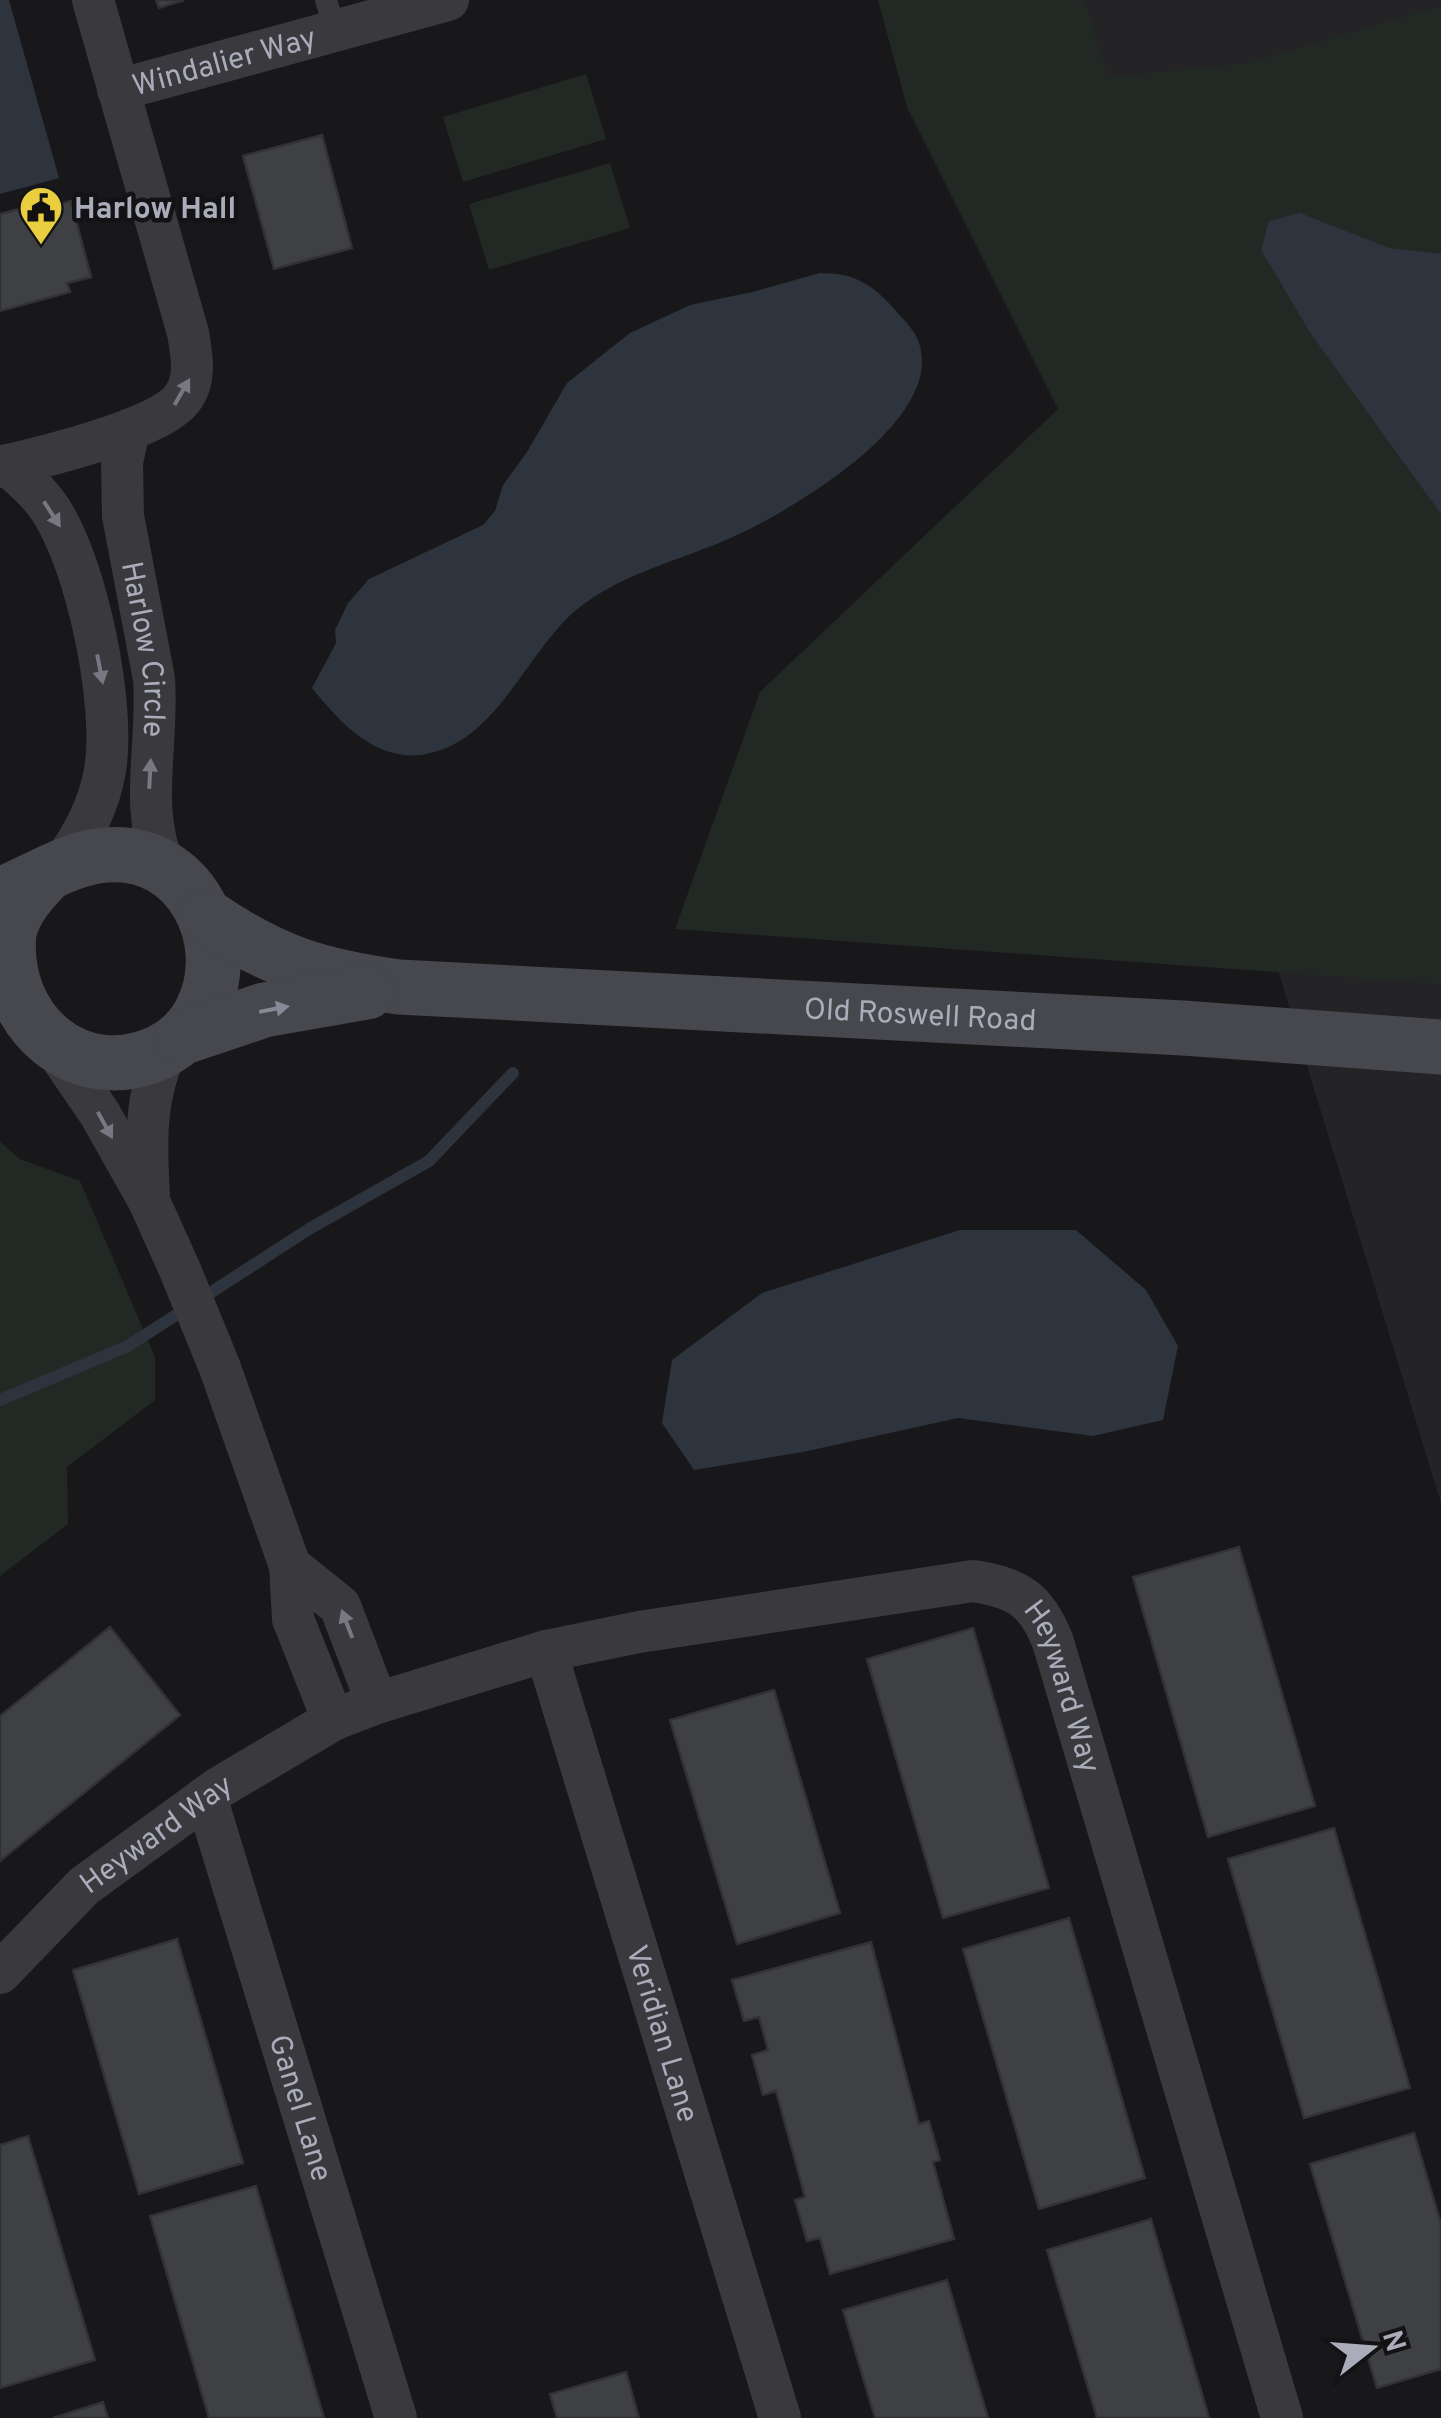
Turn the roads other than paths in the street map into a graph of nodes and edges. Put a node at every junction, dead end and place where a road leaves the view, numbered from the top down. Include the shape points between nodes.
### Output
1 (93, 0) edge
2 (448, 0) edge
3 (331, 15) edge
4 (118, 90) junction
5 (129, 430) junction
6 (4, 466) edge
7 (104, 566) junction
8 (165, 869) junction
9 (35, 879) edge
10 (206, 916) junction
11 (399, 987) junction
12 (7, 997) edge
13 (174, 1044) junction
14 (1441, 1047) edge
15 (57, 1051) junction
16 (150, 1201) junction
17 (290, 1566) junction
18 (546, 1650) junction
19 (377, 1703) junction
20 (333, 1720) junction
21 (206, 1797) junction
22 (0, 1973) edge
23 (396, 2418) edge
24 (780, 2418) edge
25 (1282, 2418) edge

1 - 4 street, Harlow Circle
2 - 3 street, Windalier Way
3 - 4 street, Windalier Way
5 -> 4 street, Harlow Circle via 181,400 193,359
5 - 6 street, Harlow Circle
5 - 7 street, Harlow Circle
6 -> 7 street, Harlow Circle
8 -> 7 street, Harlow Circle via 150,805 154,678
7 -> 9 street, Harlow Circle via 105,772 83,836
8 - 9 street via 112,854 85,857
8 - 10 street, Old Roswell Road
9 - 12 street, Old Roswell Road via 8,933
10 - 11 street, Old Roswell Road via 286,963
10 - 13 street, Old Roswell Road via 214,941 210,994 199,1018
13 -> 11 street, Old Roswell Road via 264,1010
11 - 14 street, Old Roswell Road
12 - 15 street, Old Roswell Road
13 - 15 street, Old Roswell Road via 112,1066
13 - 16 street via 157,1069 149,1104
15 -> 16 street
16 - 17 street via 220,1368
19 -> 17 street via 340,1606
17 - 20 street via 292,1619
18 - 19 street, Heyward Way
18 - 24 street, Veridian Lane
18 - 25 street, Heyward Way via 973,1581 1026,1597 1053,1642
19 - 20 street, Heyward Way
20 - 21 street, Heyward Way
21 - 22 street, Heyward Way via 84,1886
21 - 23 street, Ganel Lane

